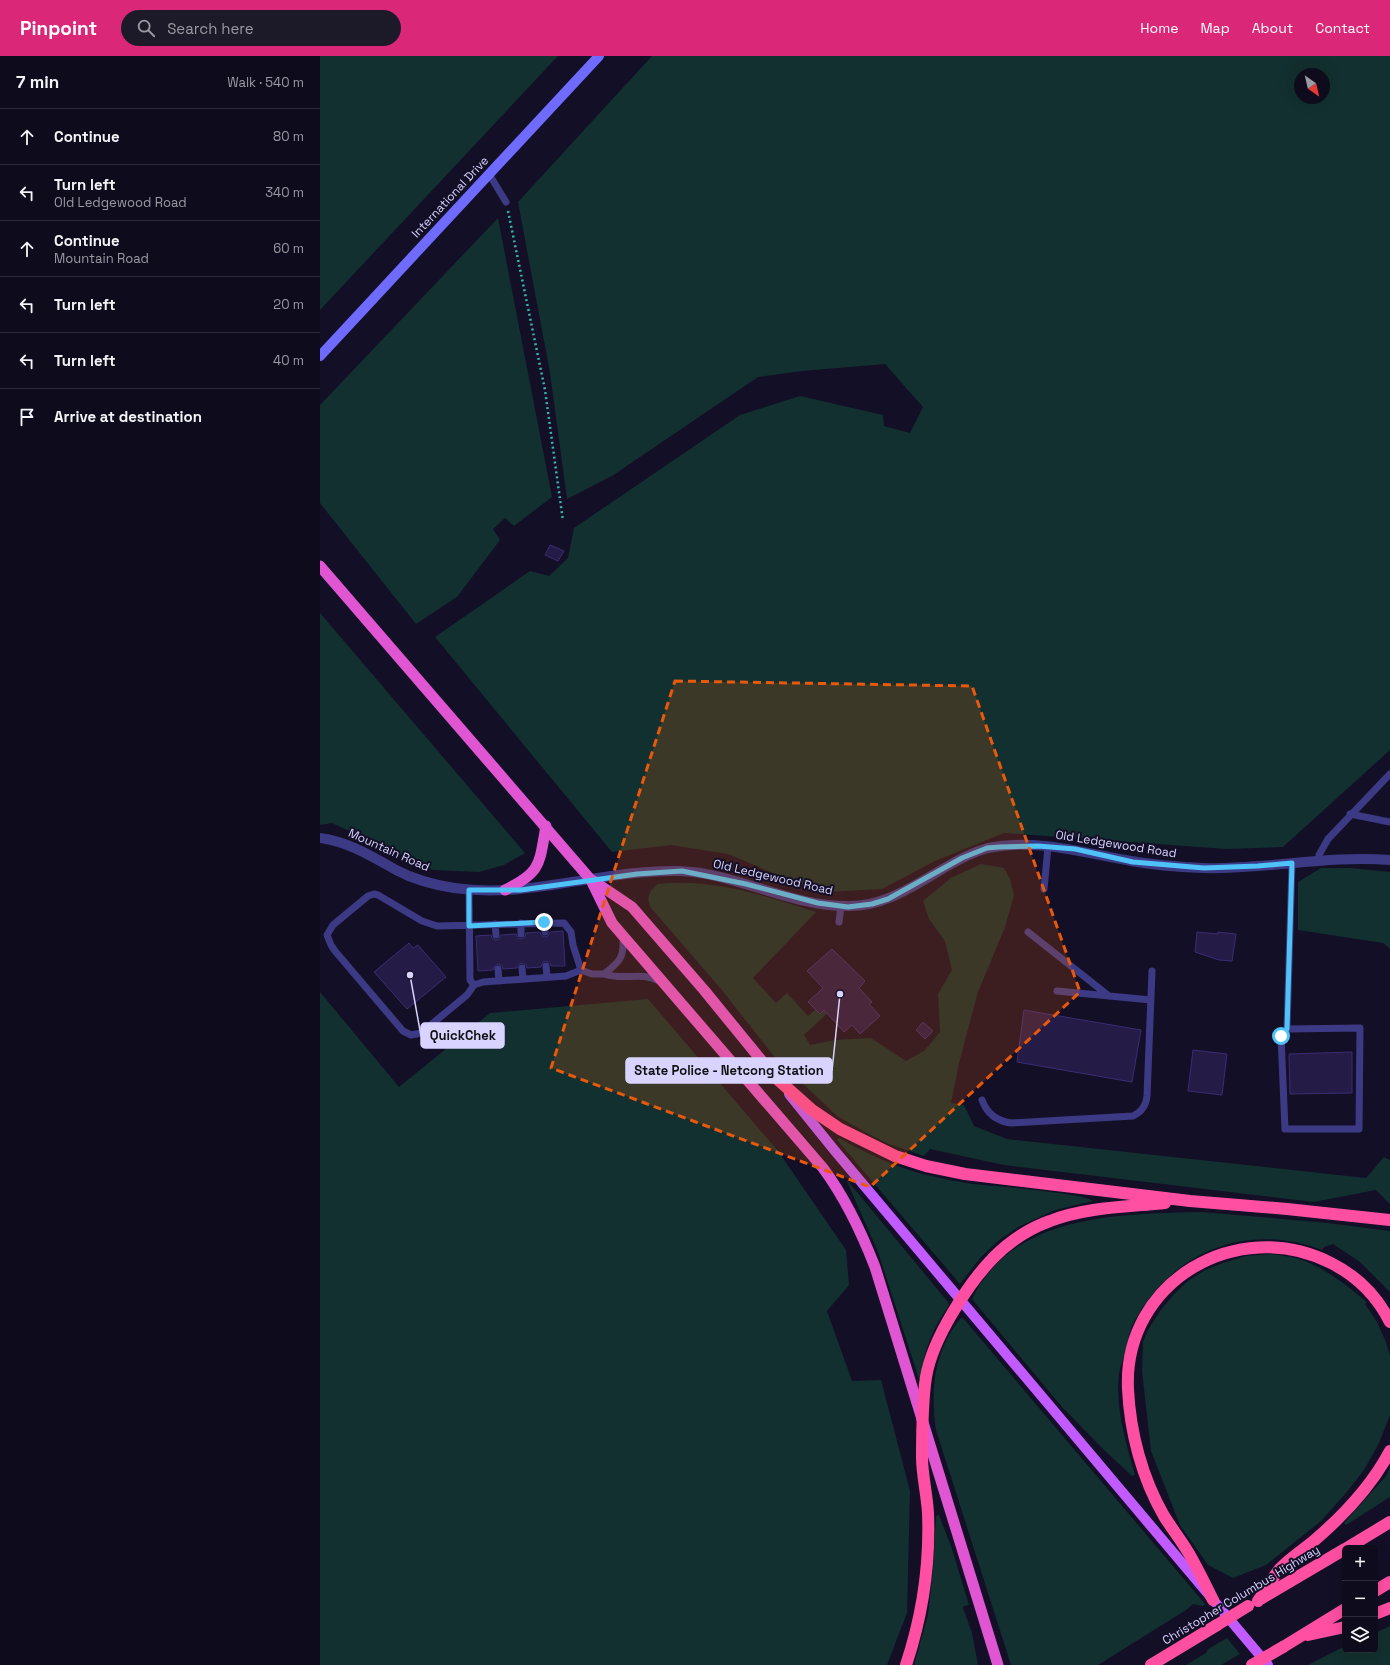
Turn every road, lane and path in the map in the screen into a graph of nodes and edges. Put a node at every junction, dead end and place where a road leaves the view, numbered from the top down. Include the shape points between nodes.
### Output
1 (599, 56) edge
2 (489, 174) junction
3 (506, 202) joint
4 (320, 356) edge
5 (562, 521) dead end
6 (320, 566) edge
7 (1390, 774) edge
8 (1350, 814) junction
9 (1390, 822) edge
10 (546, 826) junction
11 (320, 838) edge
12 (1048, 847) junction
13 (1390, 860) edge
14 (1319, 861) junction
15 (1292, 863) junction
16 (591, 880) junction
17 (1044, 889) dead end
18 (469, 890) junction
19 (505, 890) junction
20 (841, 906) junction
21 (544, 922) junction
22 (839, 922) dead end
23 (521, 923) junction
24 (495, 924) junction
25 (469, 926) junction
26 (545, 932) dead end
27 (1028, 932) dead end
28 (521, 934) dead end
29 (496, 935) dead end
30 (623, 935) junction
31 (546, 966) dead end
32 (522, 968) dead end
33 (498, 969) dead end
34 (581, 970) junction
35 (1152, 971) dead end
36 (604, 974) junction
37 (547, 978) junction
38 (523, 979) junction
39 (499, 981) junction
40 (474, 985) junction
41 (669, 987) junction
42 (1057, 991) dead end
43 (1109, 996) junction
44 (1151, 1000) junction
45 (1287, 1029) junction
46 (775, 1077) junction
47 (982, 1100) dead end
48 (1190, 1201) junction
49 (1390, 1220) edge
50 (960, 1300) junction
51 (1390, 1322) edge
52 (923, 1424) junction
53 (1390, 1451) edge
54 (1390, 1522) edge
55 (1351, 1545) edge
56 (1342, 1550) edge
57 (1390, 1582) edge
58 (1378, 1589) edge
59 (1213, 1600) junction
60 (1253, 1604) junction
61 (1390, 1608) edge
62 (1342, 1611) edge
63 (1378, 1613) edge
64 (1342, 1628) edge
65 (1299, 1637) junction
66 (906, 1665) edge
67 (998, 1665) edge
68 (1151, 1665) edge
69 (1252, 1665) edge
70 (1268, 1665) edge

1 - 2 main road, International Drive
2 - 3 lane
2 - 4 main road, International Drive
3 - 5 path via 545,390
6 - 10 highway
7 - 8 lane
8 - 9 lane
8 - 14 lane via 1323,846
10 - 16 highway
10 - 19 highway via 537,867 527,878
11 - 18 street, Mountain Road via 363,851 408,875
12 - 15 street, Old Ledgewood Road via 1075,849 1133,862 1204,868
12 - 17 lane
12 - 20 street, Old Ledgewood Road via 987,848 962,858 888,899 872,904
13 - 14 street, Old Ledgewood Road
14 - 15 street, Old Ledgewood Road
15 - 45 lane
16 - 19 street, Mountain Road
16 - 20 street, Old Ledgewood Road via 682,871 746,884 812,902
16 - 30 highway via 612,923
16 - 46 highway via 632,907
18 - 19 street, Mountain Road
18 - 25 lane
20 - 22 lane
21 - 23 lane
21 - 26 lane
21 - 34 lane via 560,922 569,928
23 - 24 lane
23 - 28 lane
24 - 25 lane
24 - 29 lane
25 - 40 lane via 470,980
25 - 40 lane via 433,925 388,900 371,894 333,925 327,935 331,945 403,1031 411,1035 417,1035 425,1030 467,995
27 - 43 lane
30 - 36 lane via 622,956 617,964
30 - 41 highway
31 - 37 lane
32 - 38 lane
33 - 39 lane
34 - 36 lane via 592,974
34 - 37 lane via 566,976
35 - 44 lane
36 - 41 lane via 615,978 647,976
37 - 38 lane
38 - 39 lane
39 - 40 lane
41 - 52 highway via 823,1168 845,1199 875,1267
42 - 43 lane
43 - 44 lane
44 - 47 lane via 1147,1096 1139,1113 1133,1116 1011,1123 994,1118
45 - 45 lane via 1360,1028 1360,1129 1285,1129 1281,1036
46 - 48 highway via 812,1110 835,1126 895,1156 926,1166 965,1174
46 - 50 main road
48 - 49 highway
48 - 50 highway via 1097,1210 1065,1216 1038,1225 1011,1241 992,1257
50 - 52 highway via 942,1332 929,1364
50 - 59 main road
51 - 59 highway via 1361,1282 1340,1268 1305,1252 1266,1246 1221,1254 1199,1264 1167,1288 1147,1314 1133,1343 1129,1362 1128,1388 1132,1428 1154,1496
52 - 66 highway via 922,1459 928,1515 925,1568 920,1611
52 - 67 highway
53 - 60 highway via 1367,1487 1351,1505 1316,1540 1280,1569
54 - 55 highway, Christopher Columbus Highway
56 - 60 highway, Christopher Columbus Highway
57 - 58 highway
59 - 70 main road
60 - 68 highway, Christopher Columbus Highway, bridge
61 - 63 highway
62 - 65 highway
64 - 65 highway
65 - 69 highway, bridge

